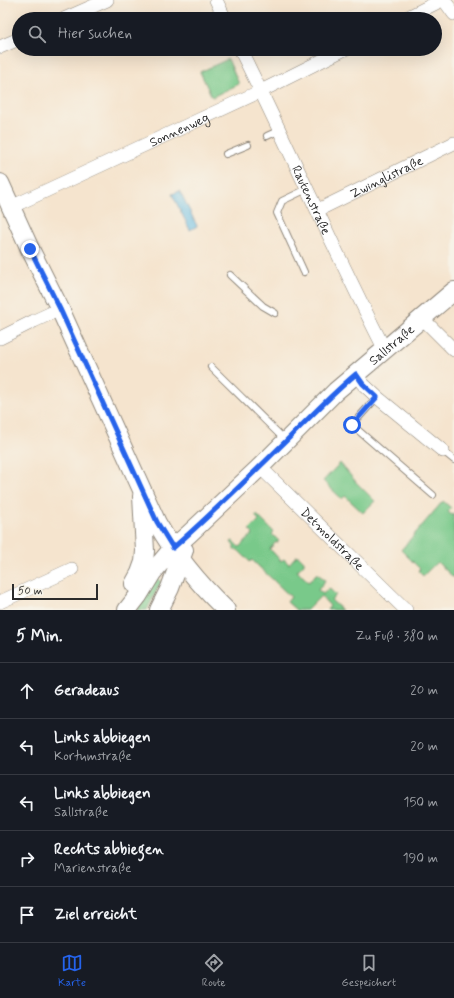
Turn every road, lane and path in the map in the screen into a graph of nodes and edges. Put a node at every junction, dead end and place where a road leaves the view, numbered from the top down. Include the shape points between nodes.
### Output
1 (107, 0) edge
2 (216, 0) edge
3 (443, 0) edge
4 (80, 12) edge
5 (222, 12) edge
6 (418, 12) edge
7 (454, 14) edge
8 (12, 42) edge
9 (0, 47) edge
10 (244, 56) edge
11 (331, 56) edge
12 (261, 91) junction
13 (280, 130) junction
14 (267, 136) dead end
15 (454, 143) edge
16 (248, 145) dead end
17 (226, 154) dead end
18 (0, 184) edge
19 (307, 188) junction
20 (11, 207) junction
21 (318, 210) junction
22 (304, 272) dead end
23 (230, 275) dead end
24 (454, 291) edge
25 (60, 309) junction
26 (276, 313) dead end
27 (422, 318) junction
28 (0, 338) edge
29 (385, 350) junction
30 (454, 350) edge
31 (211, 367) dead end
32 (356, 374) junction
33 (377, 397) junction
34 (286, 441) junction
35 (443, 451) joint
36 (454, 460) edge
37 (260, 466) junction
38 (142, 489) junction
39 (433, 495) dead end
40 (177, 553) junction
41 (72, 569) dead end
42 (0, 602) edge
43 (119, 610) edge
44 (127, 610) edge
45 (158, 610) edge
46 (226, 610) edge
47 (406, 610) edge

1 - 4 street
2 - 5 street
3 - 6 street
3 - 7 street
8 - 9 street
10 - 12 street, Rautenstraße
11 - 12 street, Sonnenweg
12 - 13 street, Rautenstraße
12 - 20 street, Sonnenweg
13 - 14 lane
13 - 19 street, Rautenstraße
15 - 21 street, Zwinglistraße
16 - 17 lane
18 - 20 main road
19 - 21 street, Rautenstraße
19 - 22 lane via 282,201 277,213
20 - 25 main road
21 - 29 street, Rautenstraße
23 - 26 lane via 263,306
24 - 27 main road, Sallstraße
25 - 28 street
25 - 38 main road
27 - 29 main road, Sallstraße
27 - 30 street
29 - 32 main road, Sallstraße
31 - 34 lane
32 - 33 street
32 - 34 main road, Sallstraße
33 - 35 street
33 - 39 lane via 352,425
34 - 37 main road, Sallstraße
35 - 36 lane
37 - 40 main road, Sallstraße via 189,534
37 - 47 street, Detmoldstraße
38 - 40 main road via 157,522
38 - 43 main road via 144,562
40 - 44 main road, Sallstraße via 152,573
40 - 45 main road via 170,588
40 - 46 main road
41 - 42 street

